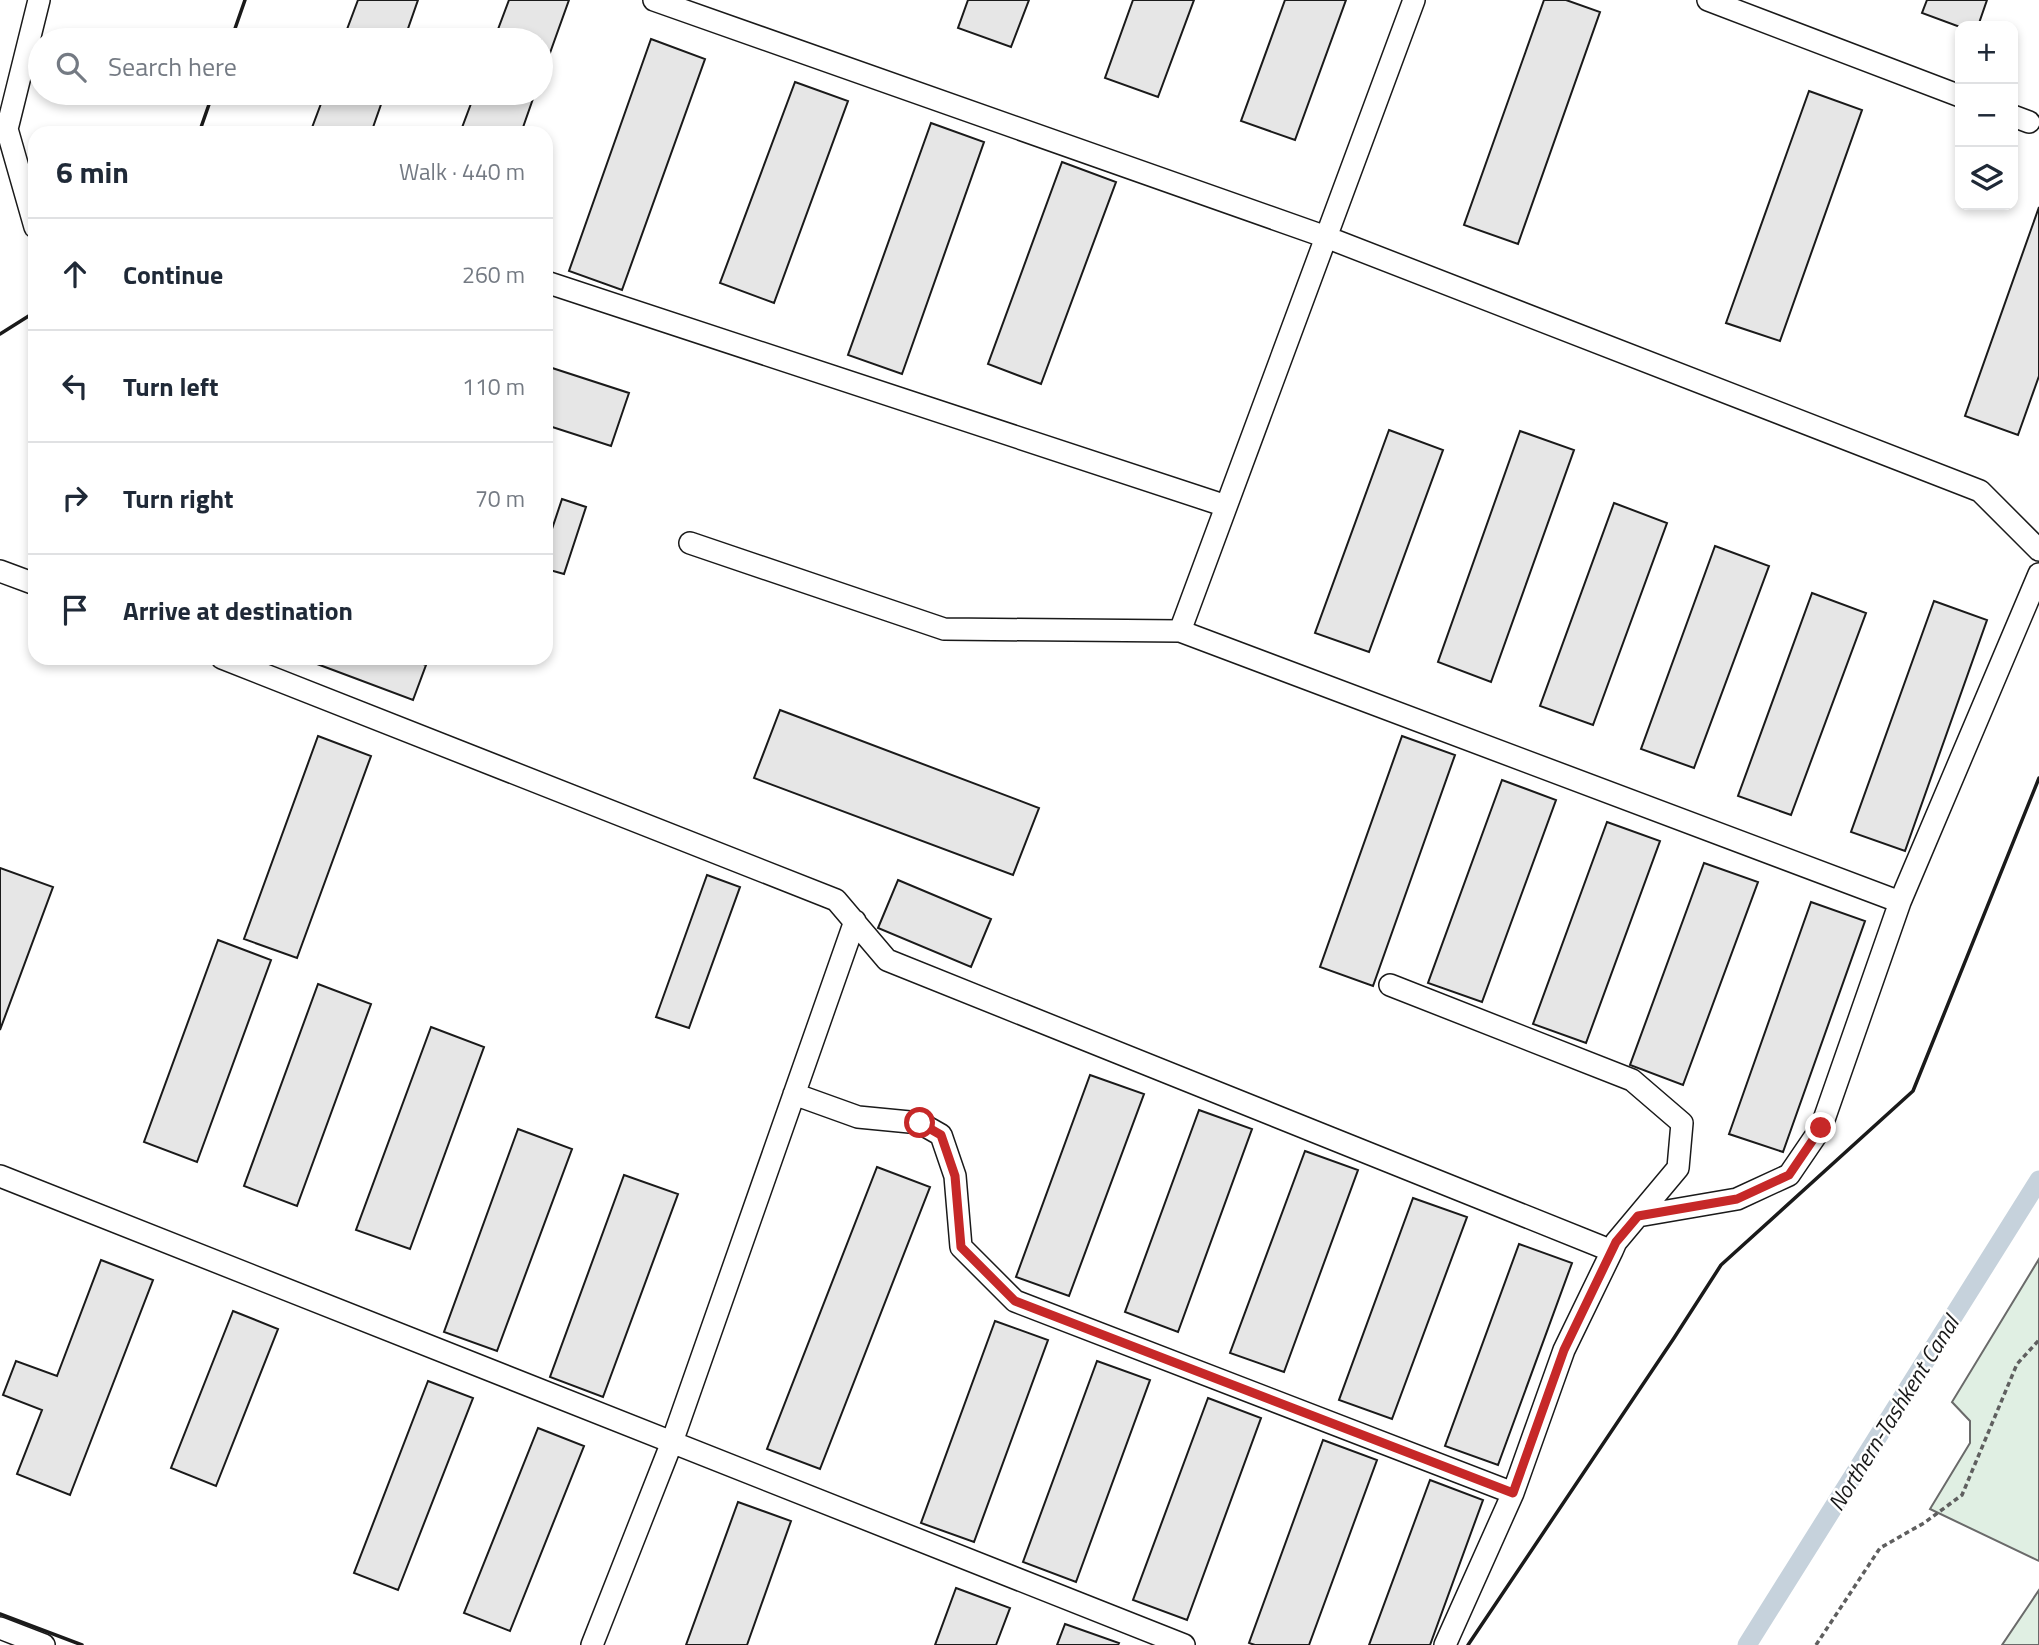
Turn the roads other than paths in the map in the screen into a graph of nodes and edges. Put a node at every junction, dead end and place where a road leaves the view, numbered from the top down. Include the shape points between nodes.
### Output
1 (39, 0) edge
2 (654, 0) edge
3 (1414, 0) edge
4 (1708, 0) edge
5 (32, 28) edge
6 (28, 44) edge
7 (1955, 94) edge
8 (28, 202) edge
9 (1326, 237) junction
10 (553, 284) edge
11 (1226, 506) junction
12 (690, 543) dead end
13 (2039, 550) edge
14 (0, 571) edge
15 (2039, 575) edge
16 (28, 581) edge
17 (1180, 631) junction
18 (240, 665) edge
19 (1900, 902) junction
20 (855, 921) junction
21 (1391, 985) dead end
22 (794, 1094) junction
23 (0, 1176) edge
24 (1638, 1216) junction
25 (1612, 1251) junction
26 (672, 1443) junction
27 (1513, 1493) junction
28 (0, 1628) edge
29 (44, 1645) edge
30 (593, 1645) edge
31 (1184, 1645) edge
32 (1445, 1645) edge

1 - 5 street
2 - 9 street
3 - 9 street
4 - 7 street
6 - 8 street via 7,129
9 - 11 street
9 - 13 street via 1980,491
10 - 11 street
11 - 17 street
12 - 17 street via 944,629
14 - 16 street
15 - 19 street
17 - 19 street
18 - 20 street via 836,900
19 - 24 street via 1821,1128 1789,1175 1737,1199
20 - 22 street
20 - 25 street via 887,960
21 - 24 street via 1632,1080 1682,1123 1678,1168
22 - 26 street
22 - 27 street via 858,1117 920,1123 941,1135 955,1176 961,1247 1015,1301
23 - 26 street
24 - 25 street
25 - 27 street via 1564,1350
26 - 30 street
26 - 31 street
27 - 32 street
28 - 29 street

